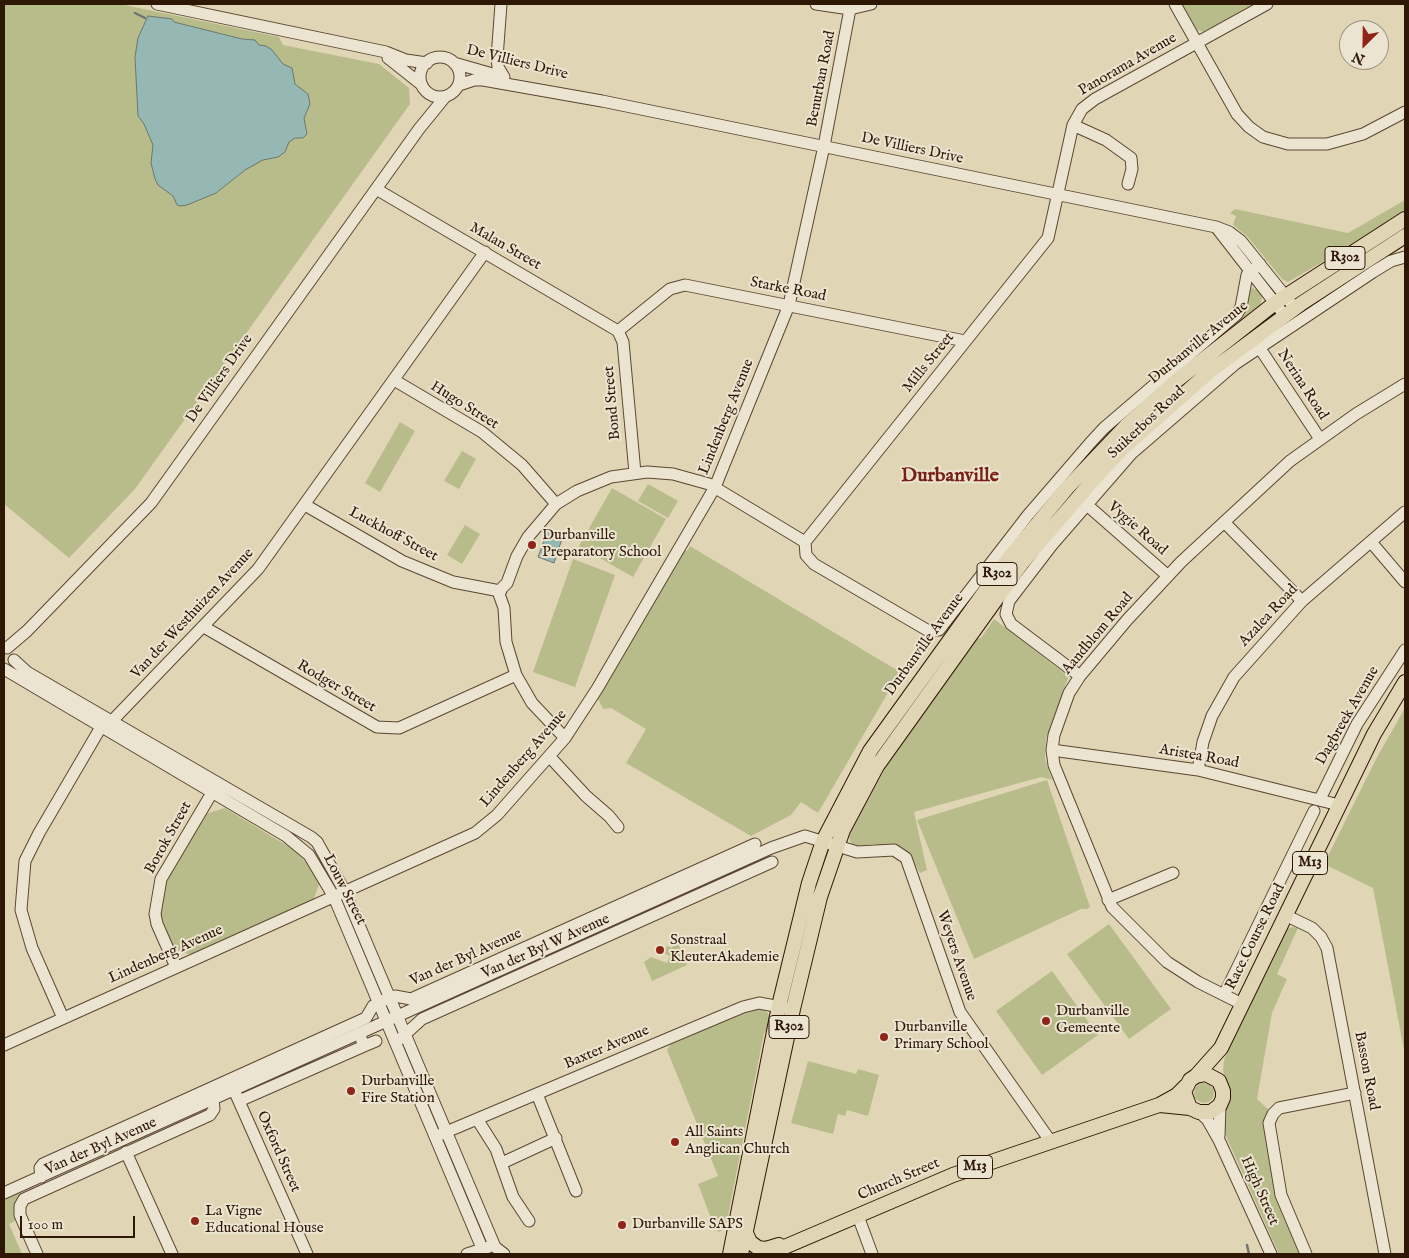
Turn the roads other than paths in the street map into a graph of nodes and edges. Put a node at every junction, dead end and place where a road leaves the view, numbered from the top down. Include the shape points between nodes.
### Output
1 (157, 4) edge
2 (501, 4) edge
3 (816, 4) edge
4 (871, 4) edge
5 (1174, 4) edge
6 (1267, 4) edge
7 (850, 9) junction
8 (1198, 42) junction
9 (374, 49) junction
10 (497, 58) junction
11 (427, 63) junction
12 (454, 63) junction
13 (479, 71) junction
14 (504, 76) junction
15 (459, 86) junction
16 (424, 88) junction
17 (445, 97) junction
18 (602, 101) junction
19 (1405, 112) edge
20 (1073, 125) junction
21 (419, 129) junction
22 (824, 146) junction
23 (1128, 184) dead end
24 (376, 188) junction
25 (1058, 194) junction
26 (1405, 219) edge
27 (1216, 227) junction
28 (1405, 236) edge
29 (485, 252) junction
30 (1405, 257) edge
31 (1260, 264) junction
32 (1251, 272) junction
33 (1280, 300) junction
34 (789, 305) junction
35 (1290, 312) junction
36 (618, 331) junction
37 (965, 342) junction
38 (1259, 347) junction
39 (394, 380) junction
40 (1405, 384) edge
41 (1320, 439) junction
42 (635, 473) junction
43 (715, 487) junction
44 (556, 504) junction
45 (305, 505) junction
46 (1087, 505) junction
47 (1405, 512) edge
48 (1224, 522) junction
49 (805, 542) junction
50 (1371, 542) junction
51 (1168, 576) junction
52 (1405, 582) edge
53 (500, 591) junction
54 (1302, 601) junction
55 (204, 626) junction
56 (1405, 650) edge
57 (9, 652) edge
58 (4, 669) edge
59 (516, 675) junction
60 (1080, 676) junction
61 (1405, 682) edge
62 (112, 721) junction
63 (101, 727) junction
64 (565, 738) junction
65 (1052, 750) junction
66 (549, 756) junction
67 (1198, 770) junction
68 (215, 787) junction
69 (1320, 799) junction
70 (1339, 805) junction
71 (1314, 811) dead end
72 (618, 827) dead end
73 (823, 841) junction
74 (756, 844) dead end
75 (836, 846) junction
76 (772, 862) dead end
77 (1173, 873) dead end
78 (709, 876) junction
79 (716, 887) junction
80 (345, 892) junction
81 (334, 897) junction
82 (1108, 900) junction
83 (1285, 915) junction
84 (176, 966) junction
85 (1224, 995) junction
86 (384, 1000) junction
87 (1242, 1004) junction
88 (786, 1008) junction
89 (63, 1018) junction
90 (392, 1019) junction
91 (359, 1033) junction
92 (405, 1037) junction
93 (376, 1041) dead end
94 (394, 1042) junction
95 (4, 1045) edge
96 (364, 1046) junction
97 (1221, 1048) junction
98 (1196, 1076) junction
99 (1217, 1079) junction
100 (1186, 1086) junction
101 (234, 1090) junction
102 (1355, 1093) junction
103 (537, 1094) junction
104 (213, 1099) junction
105 (239, 1102) junction
106 (1159, 1105) junction
107 (1220, 1105) junction
108 (1195, 1110) junction
109 (477, 1119) junction
110 (440, 1134) junction
111 (556, 1138) junction
112 (1219, 1140) junction
113 (1051, 1142) junction
114 (126, 1152) junction
115 (502, 1164) junction
116 (41, 1177) junction
117 (5, 1189) edge
118 (576, 1191) dead end
119 (858, 1216) junction
120 (529, 1220) dead end
121 (746, 1231) junction
122 (796, 1242) junction
123 (482, 1248) junction
124 (501, 1252) edge
125 (37, 1254) edge
126 (172, 1254) edge
127 (307, 1254) edge
128 (467, 1254) edge
129 (730, 1254) edge
130 (741, 1254) edge
131 (768, 1254) edge
132 (872, 1254) edge
133 (1271, 1254) edge
134 (1306, 1254) edge
135 (1385, 1254) edge

1 - 9 street
2 - 10 street
3 - 7 street
4 - 7 street
5 - 8 street
6 - 8 street, Panorama Avenue
7 - 22 street, Benurban Road
8 - 19 street via 1237,114 1249,127 1271,140 1308,145 1337,142 1363,134
8 - 20 street, Panorama Avenue via 1090,102 1078,114
9 - 11 street
9 - 16 street via 402,67
10 - 13 street
10 - 14 street
11 - 12 street via 444,58
11 - 16 street via 421,73
12 - 13 street, De Villiers Drive
12 - 15 street via 460,74
13 - 14 street, De Villiers Drive
14 - 18 street, De Villiers Drive
15 - 17 street
15 - 18 street, De Villiers Drive via 483,80
16 - 17 street via 438,97
16 - 21 street, De Villiers Drive via 425,113
17 - 21 street, De Villiers Drive
18 - 22 street, De Villiers Drive
20 - 23 street via 1106,140 1128,156 1132,162
20 - 25 street, Panorama Avenue
21 - 24 street, De Villiers Drive
22 - 25 street, De Villiers Drive
22 - 34 street, Lindenberg Avenue
24 - 29 street, Malan Street
24 - 57 street, De Villiers Drive via 151,503
25 - 27 street, De Villiers Drive
25 - 37 street, Mills Street via 1048,238
26 - 33 main road, Durbanville Avenue / R302
27 - 31 street, De Villiers Drive via 1236,237
27 - 32 street, De Villiers Drive
28 - 35 main road, Durbanville Avenue / R302
29 - 36 street, Malan Street
29 - 39 street, Van der Westhuizen Avenue
30 - 38 street, Suikerbos Road via 1373,272
31 - 32 street
31 - 33 street, De Villiers Drive
32 - 33 street, De Villiers Drive
32 - 49 street via 1247,274 1237,314 1091,442 1022,522 939,630 927,630 814,564 806,555
33 - 35 street, De Villiers Drive
33 - 73 main road, Durbanville Avenue / R302 via 1154,400 1103,449 1038,521 870,751
34 - 36 street, Starke Road via 678,286 667,291
34 - 37 street, Starke Road
34 - 43 street, Lindenberg Avenue
35 - 75 main road, Durbanville Avenue / R302 via 1168,406 1082,492 1022,563 892,745 865,785
36 - 42 street, Bond Street via 623,342
37 - 49 street, Mills Street
38 - 41 street, Nerina Road
38 - 46 street, Suikerbos Road via 1132,453
39 - 44 street, Hugo Street via 482,432 522,465
39 - 45 street, Van der Westhuizen Avenue
40 - 41 street, Aandblom Road
41 - 48 street, Aandblom Road via 1290,461
42 - 43 street via 673,474
42 - 44 street via 599,480
43 - 49 street
43 - 64 street, Lindenberg Avenue
44 - 53 street via 528,537 507,583
45 - 53 street, Luckhoff Street via 402,561 453,582
45 - 55 street, Van der Westhuizen Avenue via 258,569
46 - 51 street, Vygie Road
46 - 60 street, Suikerbos Road via 1052,545 1006,609 1011,624
47 - 50 street, Azalea Road
48 - 51 street, Aandblom Road
48 - 54 street
50 - 52 street
50 - 54 street, Azalea Road
51 - 60 street, Aandblom Road
53 - 59 street via 506,642
54 - 67 street, Azalea Road via 1234,677 1222,696 1207,729
55 - 59 street, Rodger Street via 377,727 399,728
55 - 62 street, Van der Westhuizen Avenue
56 - 69 street, Dagbreek Avenue via 1357,724
57 - 58 street, De Villiers Drive via 9,667
57 - 62 street, Louw Street via 27,672
58 - 63 street, Louw Street
59 - 64 street via 532,703
60 - 65 street, Aandblom Road via 1064,708
61 - 70 main road, Race Course Road / M13 via 1374,734
62 - 63 street, Van der Westhuizen Avenue
62 - 68 street, Louw Street
63 - 68 street, Louw Street
63 - 89 street via 38,833 25,861 21,910 32,948
64 - 66 street, Lindenberg Avenue
65 - 67 street, Aristea Road
65 - 82 street, Aandblom Road via 1054,765
66 - 72 street
66 - 80 street, Lindenberg Avenue via 486,826
67 - 69 street, Aristea Road
68 - 80 street, Louw Street via 313,838
68 - 81 street, Louw Street via 298,844 315,861
68 - 84 street, Borok Street via 161,879 155,914
69 - 70 street, Aristea Road
70 - 83 main road, Race Course Road / M13
71 - 85 street
73 - 75 street, Van der Byl Avenue
73 - 78 street, Van der Byl Avenue via 799,836
73 - 88 main road, Durbanville Avenue / R302 via 809,883
74 - 86 street, Van der Byl Avenue via 411,999 396,996
75 - 88 main road, Durbanville Avenue / R302
75 - 113 street, Weyers Avenue via 857,852 894,850 906,858 960,1012
76 - 79 street, Van der Byl W Avenue
77 - 82 street
78 - 79 street
78 - 90 street, Van der Byl Avenue
79 - 92 street, Van der Byl W Avenue via 422,1019
80 - 81 street, Lindenberg Avenue
80 - 86 street, Louw Street
81 - 84 street, Lindenberg Avenue
81 - 86 street, Louw Street
82 - 85 street, Aandblom Road via 1162,958
83 - 87 main road, Race Course Road / M13
83 - 102 street, Basson Road via 1312,928 1327,948
84 - 89 street, Lindenberg Avenue
85 - 87 street, Aandblom Road
86 - 90 street, Louw Street
86 - 116 street, Van der Byl Avenue via 373,1006 366,1018 43,1164
87 - 97 main road, Race Course Road / M13
88 - 103 street, Baxter Avenue via 759,1003 743,1007
88 - 121 main road, Durbanville Avenue / R302
88 - 129 main road, Durbanville Avenue / R302
89 - 95 street, Lindenberg Avenue
90 - 91 street, Van der Byl Avenue
90 - 92 street, Louw Street
90 - 94 street, Louw Street
91 - 96 street
91 - 101 street, Van der Byl Avenue
92 - 94 street, Van der Byl W Avenue
92 - 110 street, Louw Street
93 - 96 street
94 - 110 street, Louw Street
96 - 105 street
97 - 98 main road, Race Course Road / M13
97 - 99 main road, Race Course Road / M13
98 - 99 main road via 1206,1074
98 - 100 main road, Race Course Road / M13
99 - 107 main road, Race Course Road / M13 via 1223,1092
100 - 106 main road, Church Street / M13
100 - 108 main road via 1185,1098
101 - 104 street, Van der Byl Avenue
101 - 105 street, Oxford Street
102 - 134 street via 1279,1108 1269,1123 1281,1195
102 - 135 street, Basson Road
103 - 109 street, Baxter Avenue
103 - 111 street
104 - 114 street, Van der Byl Avenue via 214,1110 210,1115
104 - 116 street, Van der Byl Avenue
105 - 127 street, Oxford Street
106 - 108 main road, Church Street / M13
106 - 113 main road, Church Street / M13
107 - 108 main road, M13 via 1211,1112
107 - 112 street, High Street
108 - 112 street, High Street via 1207,1119
109 - 110 street, Baxter Avenue
109 - 115 street
110 - 123 street, Louw Street
110 - 124 street, Louw Street
111 - 115 street
111 - 118 street
112 - 133 street, High Street
113 - 119 main road, Church Street / M13 via 953,1175
114 - 125 street, Van der Byl Avenue via 27,1197 20,1206 20,1215
114 - 126 street
115 - 120 street via 513,1197
116 - 117 street, Van der Byl Avenue
119 - 122 main road, Church Street / M13
119 - 132 street
121 - 122 main road via 751,1244 761,1249
121 - 130 main road, Durbanville Avenue / R302
122 - 131 main road, Church Street / M13
123 - 124 street, Louw Street
123 - 128 street

